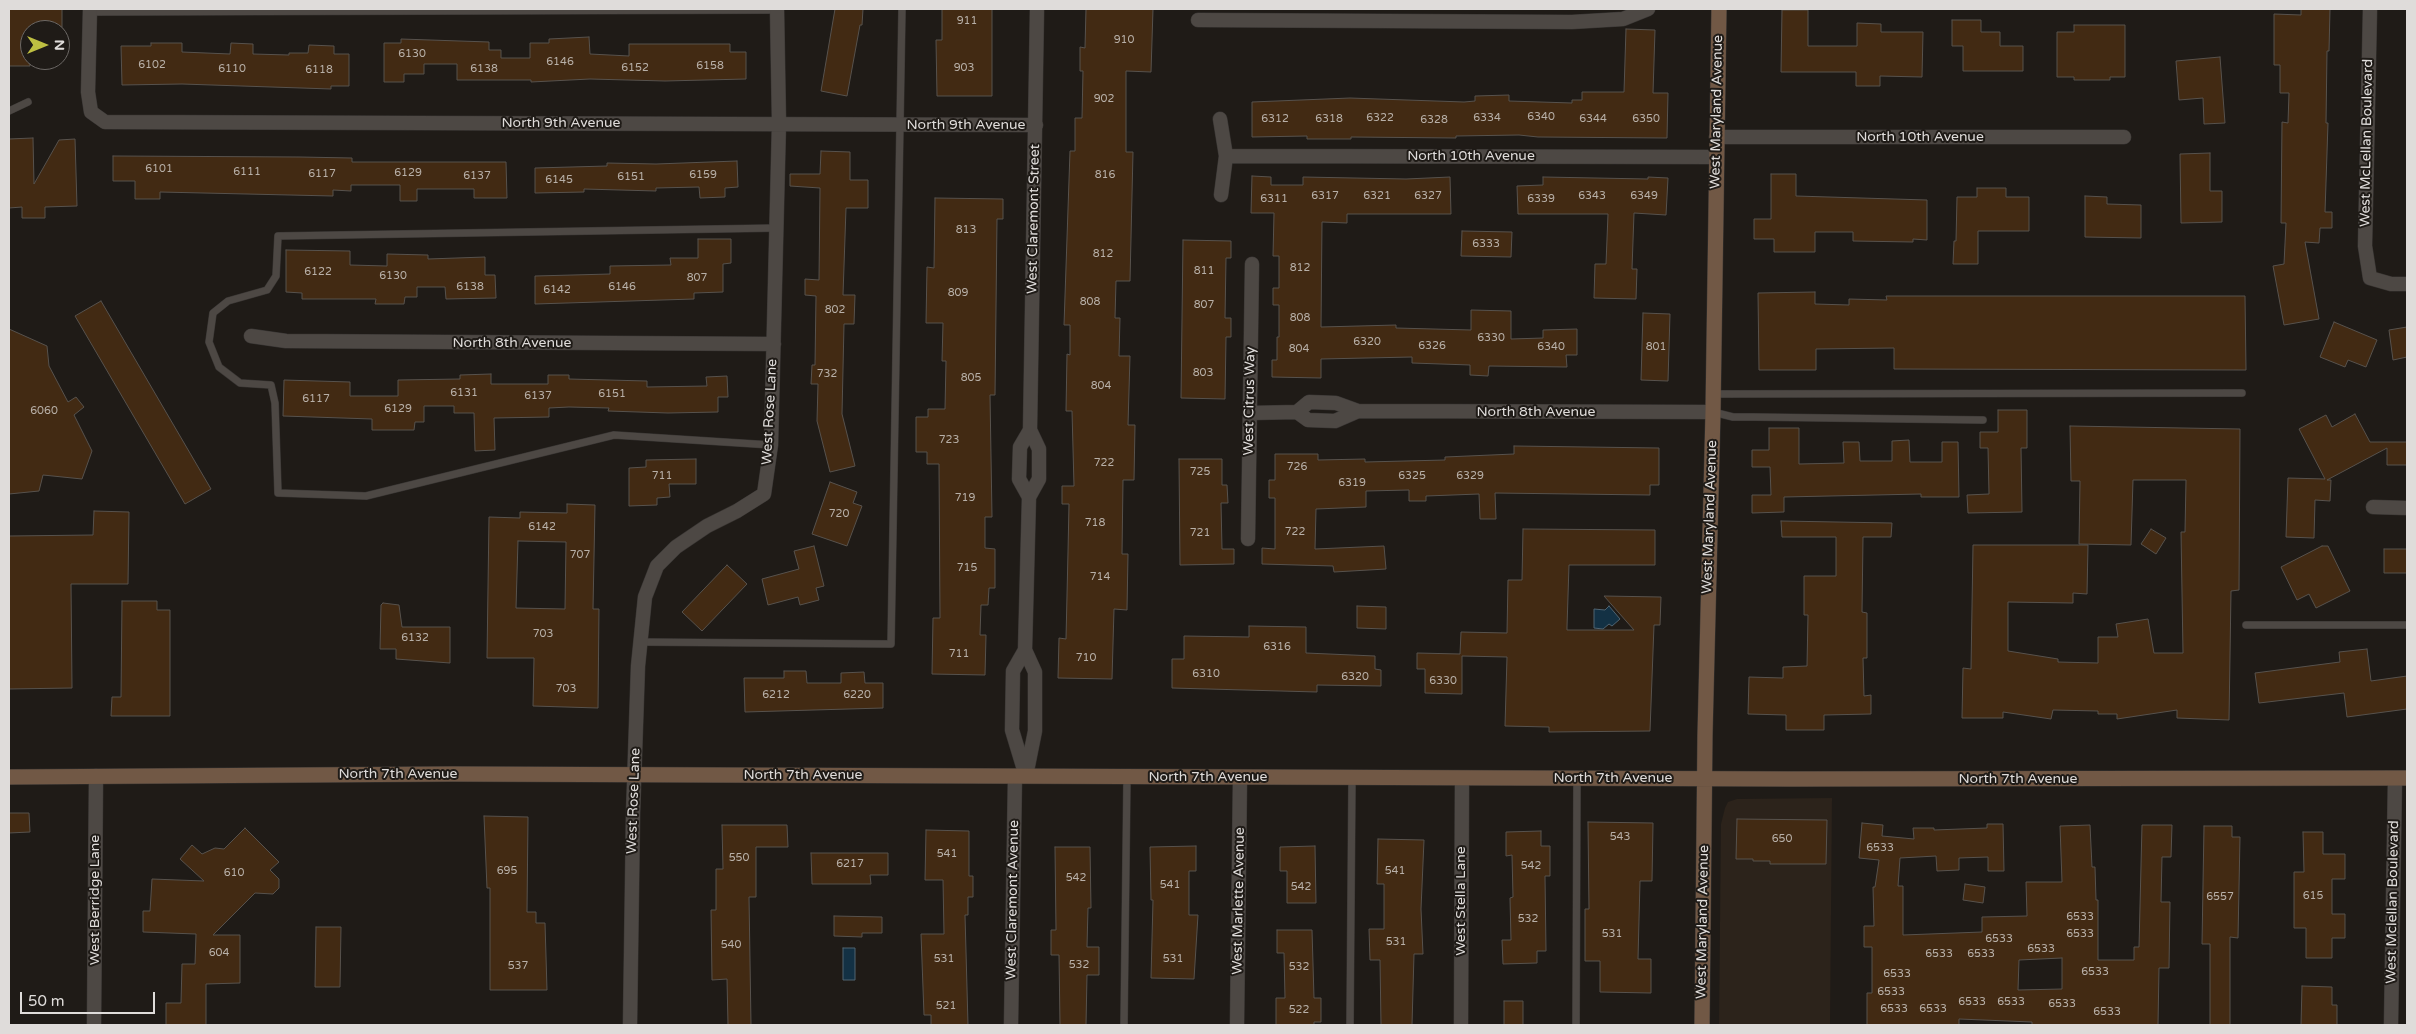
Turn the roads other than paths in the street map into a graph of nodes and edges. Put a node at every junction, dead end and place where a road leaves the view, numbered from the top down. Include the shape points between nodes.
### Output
1 (902, 9) edge
2 (1037, 9) edge
3 (1648, 9) edge
4 (1719, 9) edge
5 (2370, 9) edge
6 (777, 10) edge
7 (90, 11) edge
8 (1198, 20) dead end
9 (28, 102) dead end
10 (9, 111) edge
11 (1220, 119) dead end
12 (780, 124) junction
13 (902, 124) junction
14 (1036, 126) junction
15 (1716, 137) junction
16 (2124, 137) dead end
17 (1226, 156) junction
18 (1716, 157) junction
19 (1221, 195) dead end
20 (777, 228) junction
21 (1252, 264) dead end
22 (2407, 284) edge
23 (251, 336) dead end
24 (774, 344) junction
25 (2242, 393) dead end
26 (1714, 394) junction
27 (1713, 412) junction
28 (1250, 413) junction
29 (1983, 420) dead end
30 (1030, 430) junction
31 (771, 444) junction
32 (1029, 497) junction
33 (2373, 507) dead end
34 (2407, 508) edge
35 (1248, 539) dead end
36 (2246, 625) dead end
37 (2407, 625) edge
38 (639, 642) junction
39 (1025, 650) junction
40 (1013, 687) junction
41 (1035, 687) junction
42 (636, 775) junction
43 (96, 776) junction
44 (1020, 776) junction
45 (1127, 776) junction
46 (9, 777) edge
47 (1240, 777) junction
48 (1352, 777) junction
49 (1462, 778) junction
50 (1577, 778) junction
51 (2401, 778) edge
52 (1705, 779) junction
53 (94, 1025) edge
54 (630, 1025) edge
55 (1011, 1025) edge
56 (1124, 1025) edge
57 (1237, 1025) edge
58 (1350, 1025) edge
59 (1461, 1025) edge
60 (1576, 1025) edge
61 (1702, 1025) edge
62 (2391, 1025) edge

1 - 13 lane
2 - 14 street, West Claremont Street
3 - 8 street via 1623,19 1572,22
4 - 15 main road, West Maryland Avenue
5 - 22 street, West McLellan Boulevard via 2365,246 2370,278 2391,284
6 - 7 lane
6 - 12 street, West Rose Lane
7 - 12 street, North 9th Avenue via 88,92 91,112 105,122
9 - 10 lane
11 - 17 street
12 - 13 street, North 9th Avenue
12 - 20 street, West Rose Lane
13 - 14 street, North 9th Avenue
13 - 38 lane via 891,644
14 - 30 street, West Claremont Street
15 - 16 street, North 10th Avenue
15 - 18 main road, West Maryland Avenue
17 - 18 street, North 10th Avenue
17 - 19 street
18 - 26 main road, West Maryland Avenue
20 - 24 street, West Rose Lane
20 - 31 lane via 278,236 276,276 267,290 228,301 213,313 209,342 218,366 240,383 271,385 275,403 278,493 366,496 614,434
21 - 28 street, West Citrus Way
23 - 24 street, North 8th Avenue via 286,341
24 - 31 street, West Rose Lane
25 - 26 lane
26 - 27 main road, West Maryland Avenue
27 - 28 street, North 8th Avenue via 1358,411 1335,422 1308,420 1297,412
27 - 29 lane via 1754,418
27 - 52 main road, West Maryland Avenue
28 - 35 street, West Citrus Way
30 - 32 street, West Claremont Street via 1040,449 1039,479
30 - 32 street, West Claremont Street via 1020,447 1019,479
31 - 38 street, West Rose Lane via 764,494 707,526 676,547 657,566 645,597
32 - 39 street, West Claremont Street
33 - 34 street
36 - 37 lane
38 - 42 street, West Rose Lane
39 - 40 street, West Claremont Street via 1013,671
39 - 41 street, West Claremont Street via 1035,672
40 - 41 street
40 - 44 street, West Claremont Street via 1012,730
41 - 44 street, West Claremont Street via 1035,731
42 - 43 main road, North 7th Avenue
42 - 44 main road, North 7th Avenue
42 - 54 street, West Rose Lane
43 - 46 main road, North 7th Avenue
43 - 53 street, West Berridge Lane
44 - 45 main road, North 7th Avenue
44 - 55 street, West Claremont Avenue
45 - 47 main road, North 7th Avenue
45 - 56 lane
47 - 48 main road, North 7th Avenue
47 - 57 street, West Marlette Avenue
48 - 49 main road, North 7th Avenue
48 - 58 lane
49 - 50 main road, North 7th Avenue
49 - 59 street, West Stella Lane
50 - 52 main road, North 7th Avenue
50 - 60 lane
51 - 52 main road, North 7th Avenue
51 - 62 street, West Mclellan Boulevard
52 - 61 main road, West Maryland Avenue

